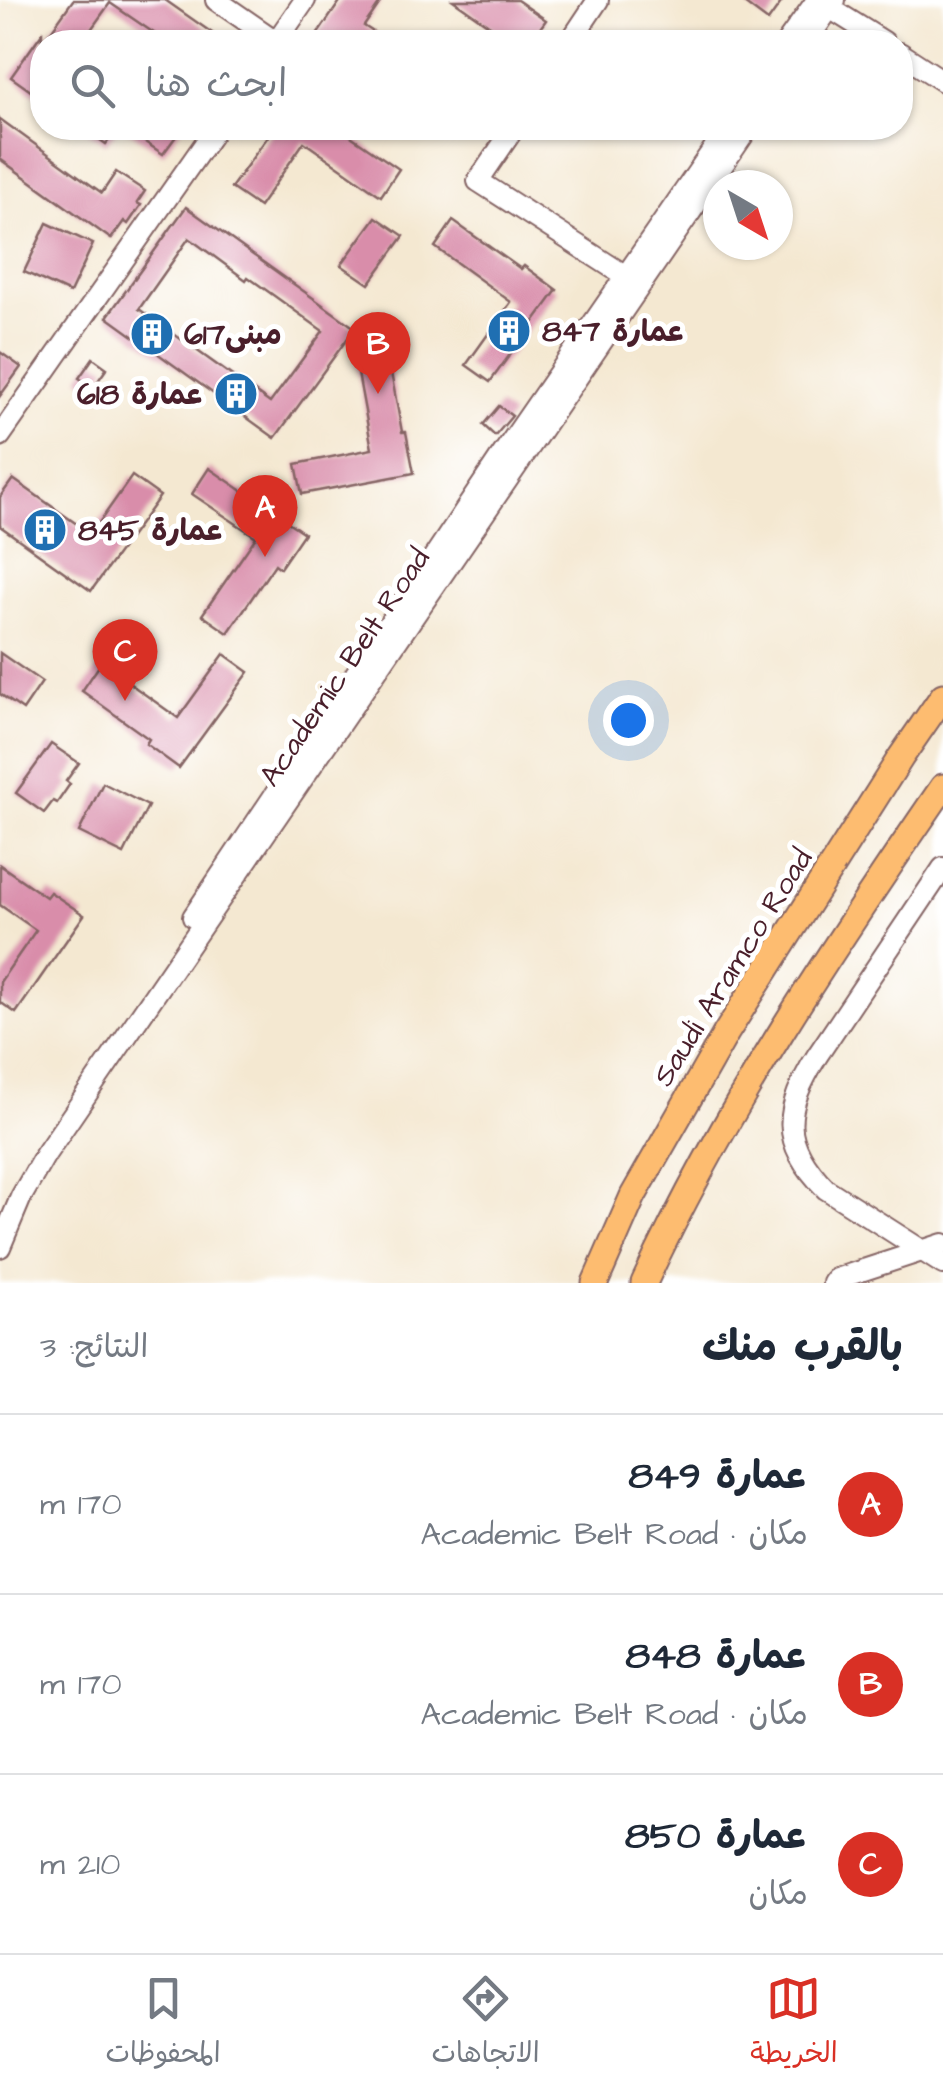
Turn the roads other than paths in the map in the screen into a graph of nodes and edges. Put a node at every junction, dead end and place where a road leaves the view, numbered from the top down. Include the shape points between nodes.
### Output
1 (216, 0) edge
2 (305, 0) edge
3 (597, 0) edge
4 (828, 3) edge
5 (259, 30) edge
6 (284, 30) edge
7 (578, 30) edge
8 (800, 30) edge
9 (813, 30) edge
10 (867, 30) edge
11 (913, 62) edge
12 (943, 81) edge
13 (208, 140) edge
14 (506, 140) edge
15 (720, 140) edge
16 (740, 140) edge
17 (624, 275) junction
18 (0, 436) edge
19 (943, 696) edge
20 (943, 787) edge
21 (943, 868) edge
22 (0, 1223) edge
23 (943, 1244) edge
24 (0, 1247) edge
25 (922, 1251) junction
26 (943, 1264) edge
27 (595, 1283) edge
28 (644, 1283) edge
29 (833, 1283) edge

1 - 5 street
2 - 6 street
3 - 7 street
4 - 8 street
4 - 9 street
4 - 10 street
11 - 12 street
13 - 18 street
14 - 17 street via 478,182
15 - 17 street, Academic Belt Road
16 - 24 street, Academic Belt Road via 45,1155
17 - 22 street, Academic Belt Road via 21,1173
19 - 27 main road, Saudi Aramco Road via 726,1033 633,1196
20 - 28 main road via 776,1040
21 - 25 street via 808,1071 791,1110 796,1151 811,1174
23 - 25 street
25 - 26 street
25 - 29 street

